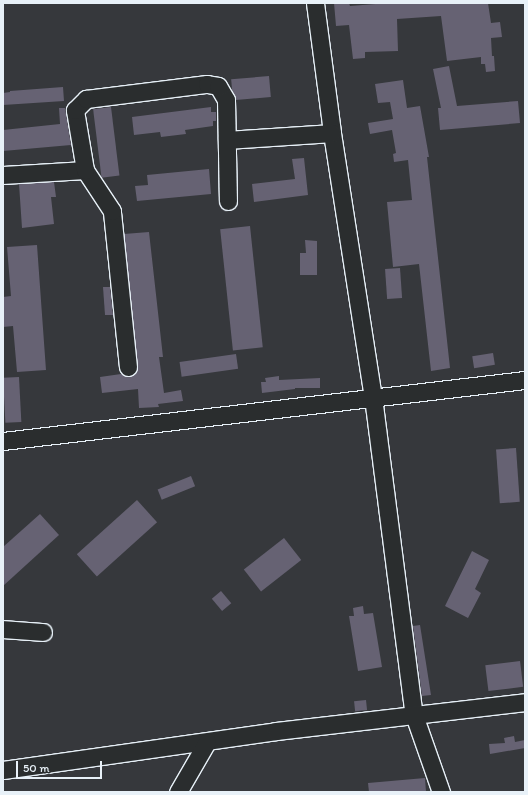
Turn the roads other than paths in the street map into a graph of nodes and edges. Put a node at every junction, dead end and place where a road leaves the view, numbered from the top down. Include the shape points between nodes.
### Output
1 (314, 3) edge
2 (332, 134) junction
3 (226, 140) junction
4 (85, 170) junction
5 (3, 175) edge
6 (228, 201) dead end
7 (128, 367) dead end
8 (525, 380) edge
9 (373, 397) junction
10 (3, 441) edge
11 (3, 629) edge
12 (43, 632) dead end
13 (525, 702) edge
14 (414, 715) junction
15 (207, 742) junction
16 (3, 770) edge
17 (178, 792) edge
18 (441, 792) edge

1 - 2 street
2 - 3 street
2 - 9 street
3 - 4 street via 226,100 218,86 207,84 86,99 75,110
3 - 6 street
4 - 5 street
4 - 7 street via 112,211
8 - 9 street
9 - 10 street
9 - 14 street
11 - 12 street
13 - 14 street
14 - 15 street
14 - 18 street
15 - 16 street
15 - 17 street

